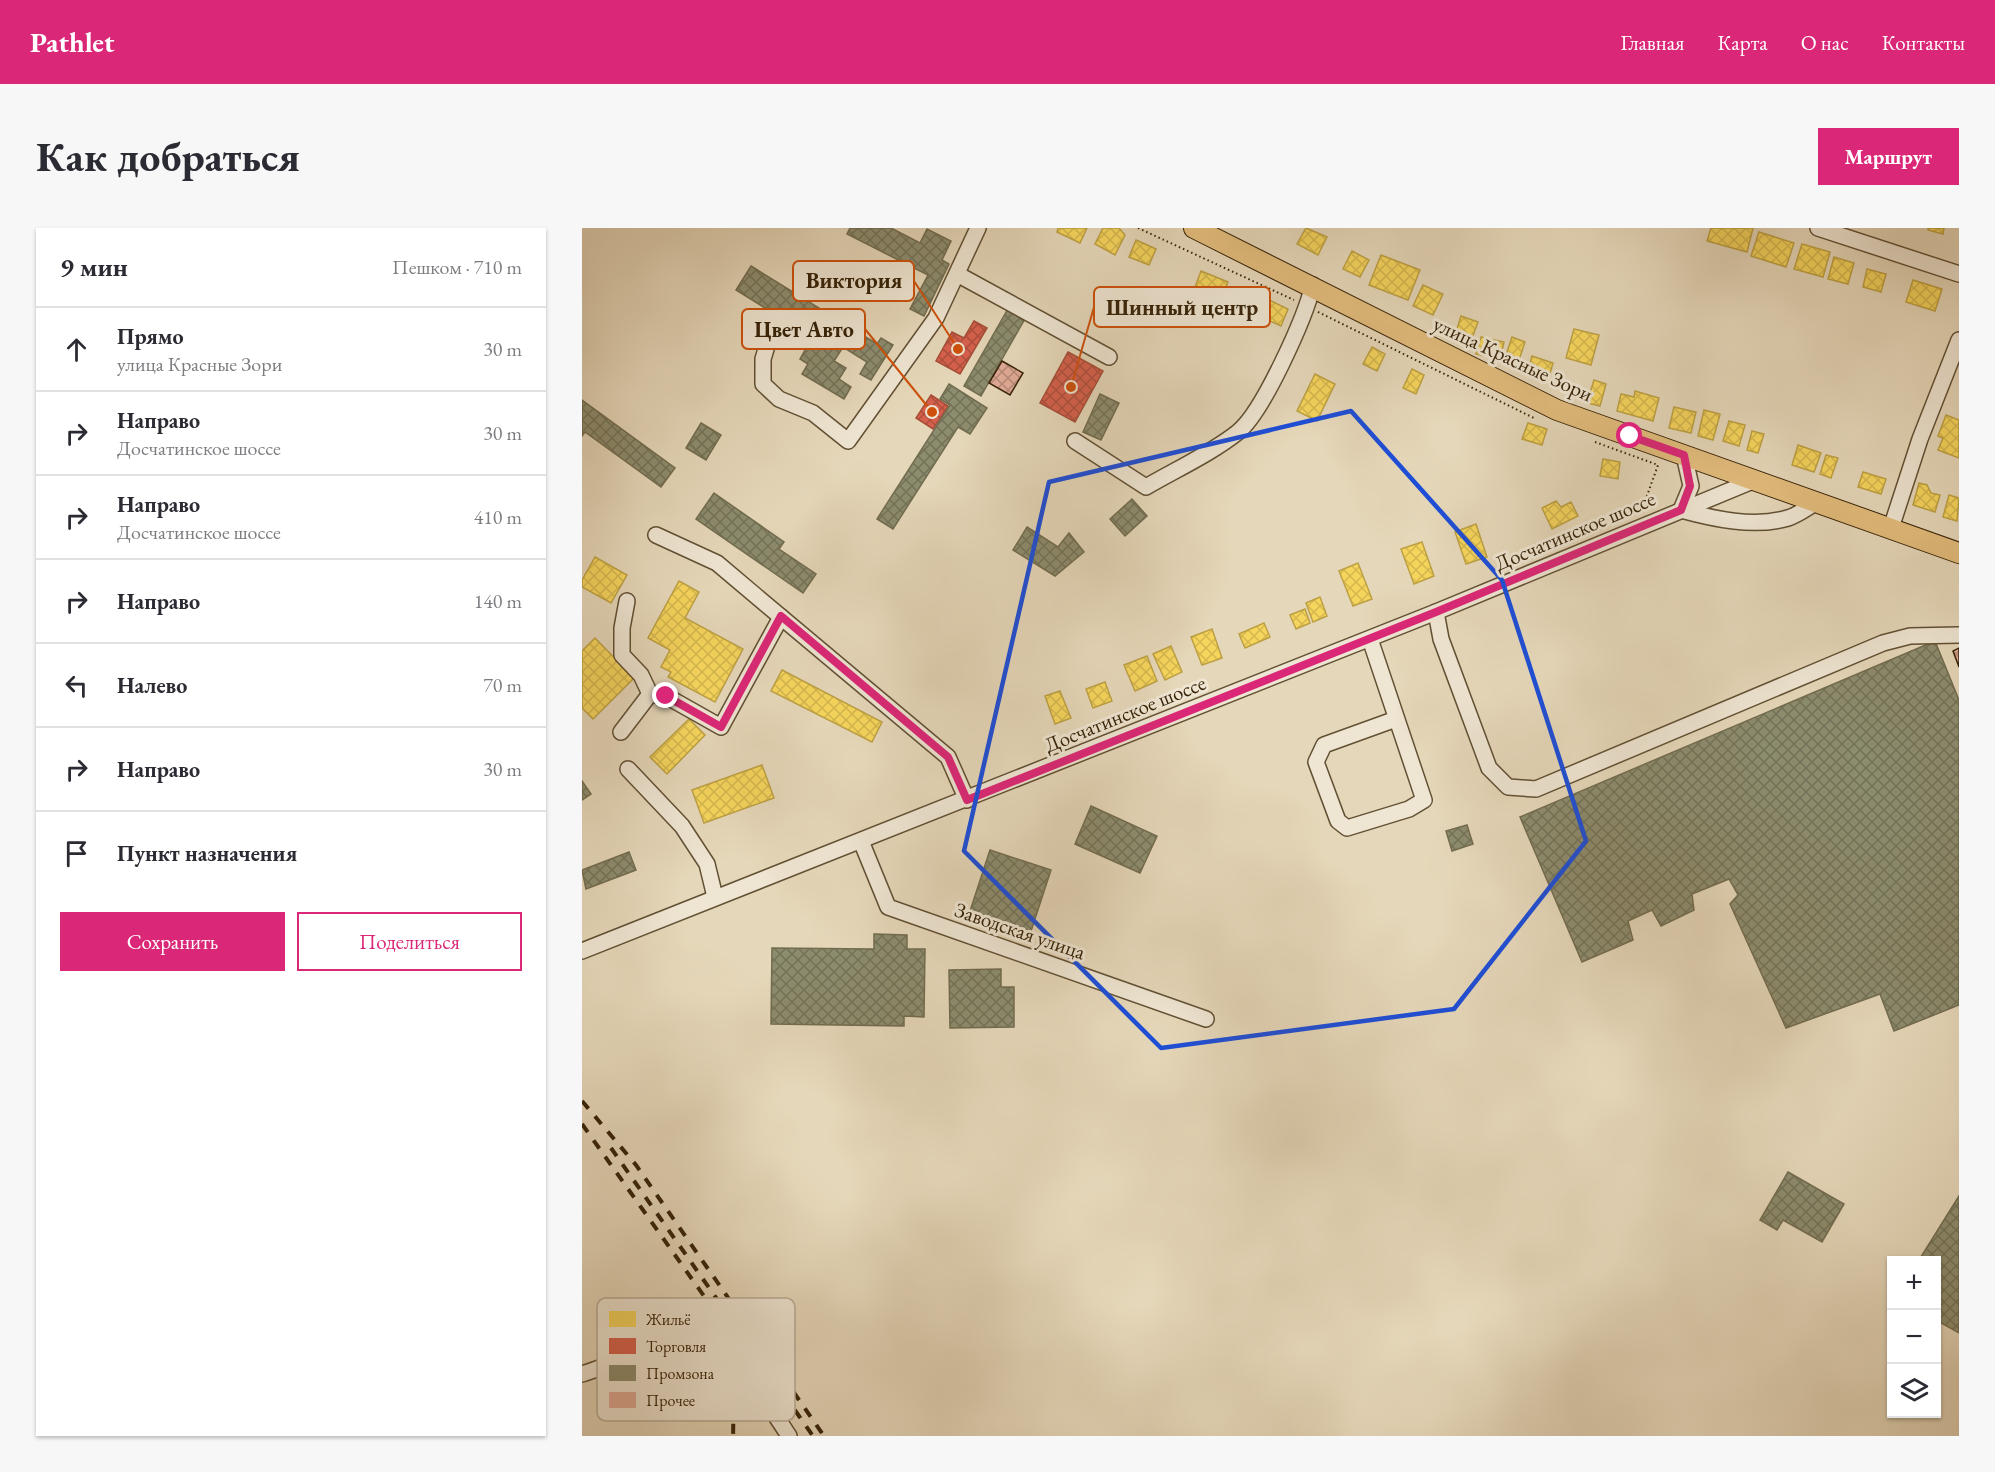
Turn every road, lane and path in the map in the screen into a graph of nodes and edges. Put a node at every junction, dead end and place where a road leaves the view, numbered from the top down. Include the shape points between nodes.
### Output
1 (978, 228) edge
2 (1138, 228) edge
3 (1194, 228) edge
4 (1818, 228) edge
5 (957, 274) junction
6 (1959, 274) edge
7 (1313, 285) junction
8 (1308, 306) junction
9 (772, 329) dead end
10 (1959, 340) edge
11 (1109, 357) dead end
12 (1538, 419) dead end
13 (1589, 440) dead end
14 (1075, 441) dead end
15 (1684, 455) junction
16 (1755, 480) junction
17 (1817, 502) junction
18 (1681, 510) junction
19 (1626, 515) dead end
20 (1891, 528) junction
21 (656, 535) dead end
22 (1959, 553) edge
23 (627, 601) dead end
24 (1436, 612) junction
25 (781, 616) junction
26 (1959, 635) edge
27 (1370, 639) junction
28 (651, 694) junction
29 (1396, 719) junction
30 (621, 732) dead end
31 (628, 769) dead end
32 (967, 800) junction
33 (861, 841) junction
34 (715, 897) junction
35 (582, 951) edge
36 (1206, 1019) dead end
37 (597, 1369) edge
38 (582, 1374) edge
39 (779, 1421) edge
40 (789, 1436) edge

1 - 5 street
2 - 8 path
3 - 7 main road, улица Красные Зори
4 - 6 street
5 - 9 street via 936,318 848,441 813,413 779,399 763,384 763,359
5 - 11 street
7 - 8 street
7 - 15 main road, улица Красные Зори via 1527,397
8 - 12 path
8 - 14 street via 1257,410 1238,432 1146,487
10 - 20 street via 1920,439
13 - 19 path via 1658,465 1643,507
15 - 16 main road, улица Красные Зори
15 - 18 street, Досчатинское шоссе via 1690,486
16 - 17 main road, улица Красные Зори
16 - 18 street, Досчатинское шоссе
17 - 18 street via 1790,518 1766,522 1712,519
17 - 20 main road, улица Красные Зори
18 - 24 street, Досчатинское шоссе
20 - 22 main road, улица Красные Зори
21 - 25 street via 717,563
23 - 28 street via 622,655 641,675
24 - 26 street via 1442,639 1489,768 1508,788 1536,789 1883,643 1933,634
24 - 27 street, Досчатинское шоссе
25 - 28 street via 721,727 666,696
25 - 32 street via 948,757
27 - 29 street
27 - 32 street, Досчатинское шоссе
28 - 30 street
29 - 29 street via 1424,800 1409,809 1347,828 1338,821 1316,762 1324,745
31 - 34 street via 682,826 706,864
32 - 33 street, Досчатинское шоссе
33 - 34 street, Досчатинское шоссе
33 - 36 street, Заводская улица via 888,907
34 - 35 street, Досчатинское шоссе
37 - 38 street
39 - 40 street

